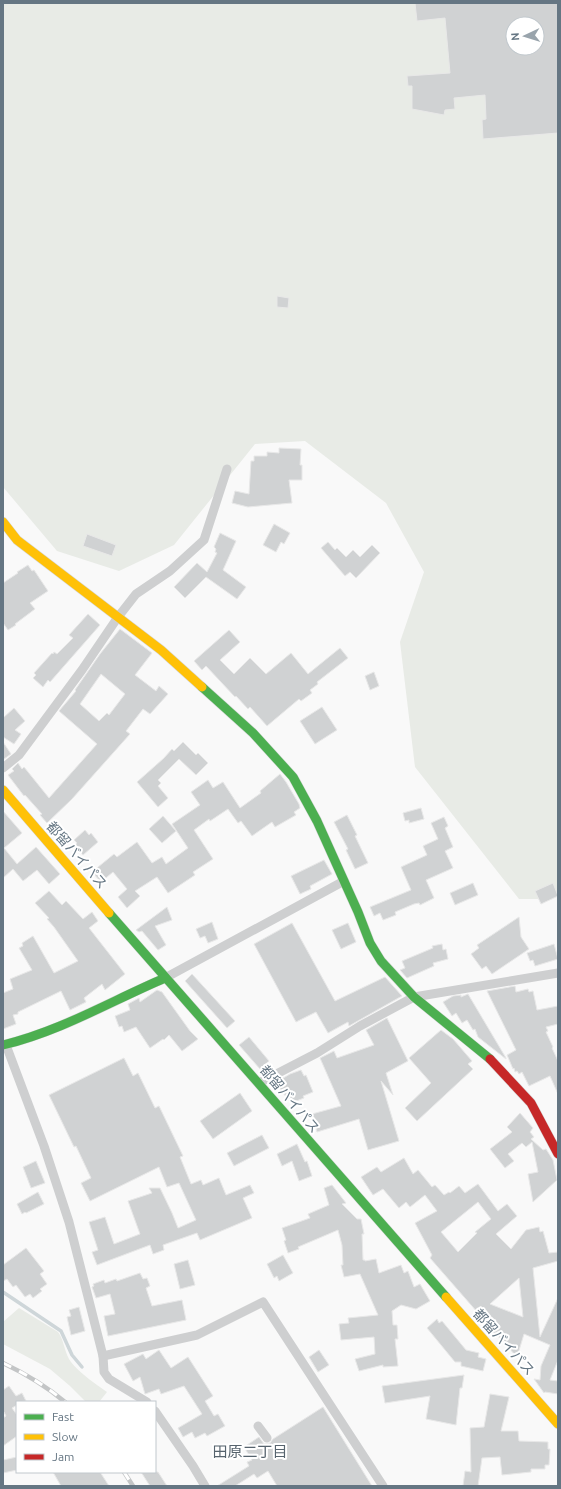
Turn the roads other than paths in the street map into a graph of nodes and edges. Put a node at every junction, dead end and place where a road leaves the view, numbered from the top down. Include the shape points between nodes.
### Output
1 (227, 469) dead end
2 (3, 522) edge
3 (118, 617) junction
4 (3, 768) edge
5 (3, 790) edge
6 (344, 880) junction
7 (558, 973) edge
8 (165, 978) junction
9 (414, 997) junction
10 (4, 1045) edge
11 (260, 1083) junction
12 (558, 1154) edge
13 (103, 1356) junction
14 (145, 1401) edge
15 (156, 1412) edge
16 (558, 1424) edge
17 (258, 1426) dead end
18 (267, 1438) dead end
19 (205, 1486) edge
20 (383, 1486) edge

1 - 3 street via 204,540 170,571 136,594
2 - 3 main road via 17,540
3 - 4 street via 19,755
3 - 6 main road via 161,650 253,733 293,777
5 - 8 main road, 都留バイパス
6 - 8 street
6 - 9 main road via 370,943 381,961
7 - 9 street
8 - 10 main road via 57,1029
8 - 11 main road, 都留バイパス
9 - 11 street
9 - 12 main road via 492,1060 531,1103
10 - 13 street via 44,1146 69,1222
11 - 16 main road, 都留バイパス via 319,1154
13 - 14 street via 104,1372 109,1378
13 - 20 street via 197,1335 263,1302
15 - 19 street
17 - 18 street

